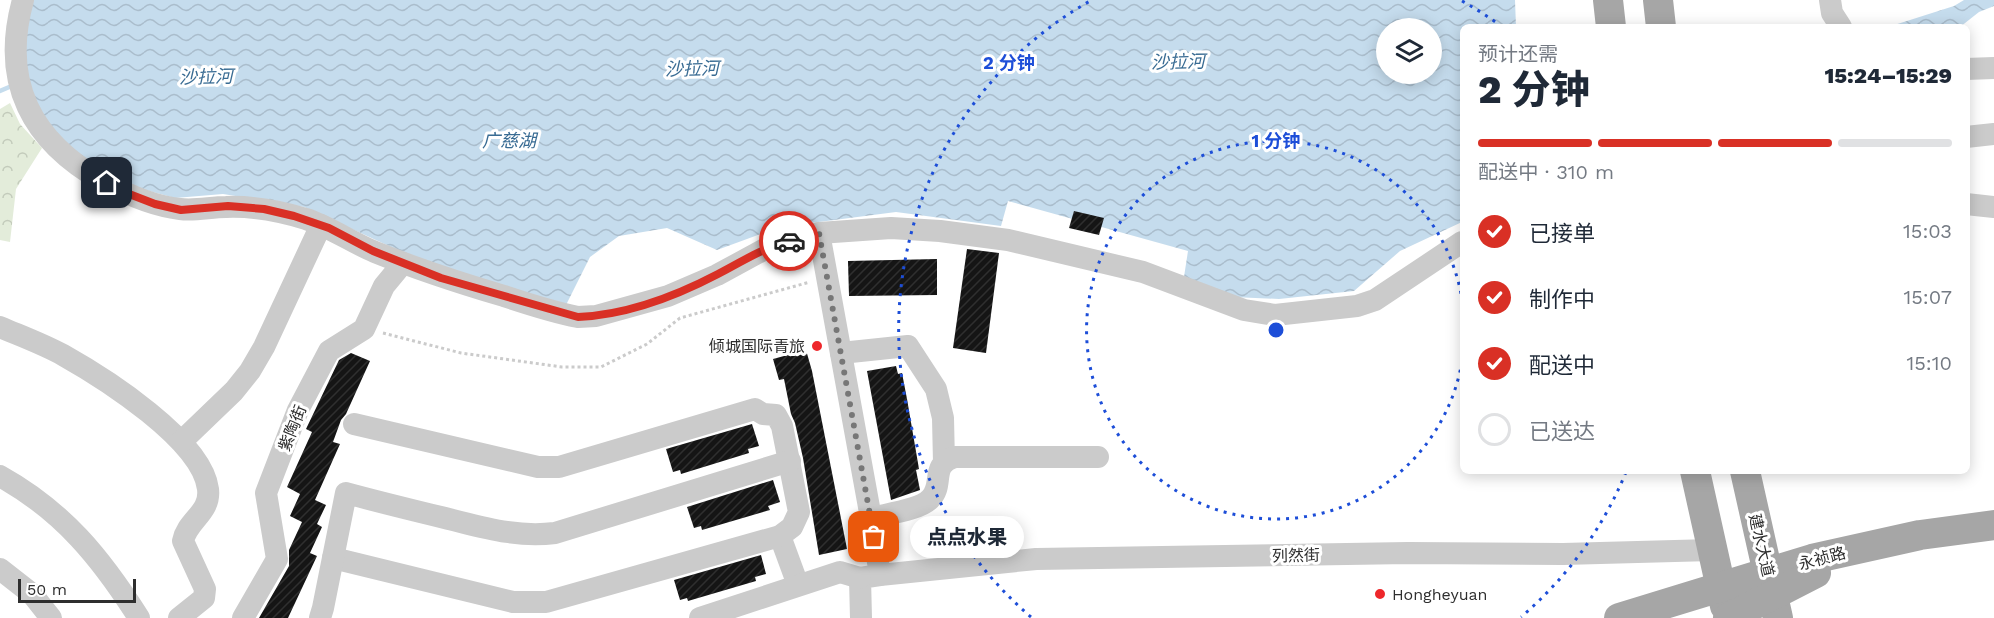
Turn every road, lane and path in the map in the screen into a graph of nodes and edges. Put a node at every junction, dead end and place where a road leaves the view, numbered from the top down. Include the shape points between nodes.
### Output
1 (22, 0) edge
2 (1608, 0) edge
3 (1658, 0) edge
4 (1830, 0) edge
5 (1611, 24) edge
6 (1661, 24) edge
7 (1839, 24) edge
8 (1994, 68) edge
9 (1970, 69) edge
10 (1994, 134) edge
11 (1970, 137) edge
12 (1970, 204) edge
13 (1994, 207) edge
14 (321, 225) junction
15 (819, 233) junction
16 (1460, 243) edge
17 (403, 263) junction
18 (0, 327) edge
19 (841, 353) junction
20 (354, 424) dead end
21 (182, 441) junction
22 (1098, 457) dead end
23 (790, 461) junction
24 (944, 463) junction
25 (1696, 474) edge
26 (1746, 474) edge
27 (0, 476) edge
28 (872, 518) junction
29 (1994, 525) edge
30 (780, 536) junction
31 (1994, 539) edge
32 (1712, 550) junction
33 (333, 558) junction
34 (0, 569) edge
35 (870, 577) junction
36 (798, 585) junction
37 (1720, 587) junction
38 (1773, 595) edge
39 (51, 618) edge
40 (139, 618) edge
41 (179, 618) edge
42 (243, 618) edge
43 (320, 618) edge
44 (700, 618) edge
45 (861, 618) edge
46 (1619, 618) edge
47 (1728, 618) edge

1 - 14 street via 13,39 12,67 30,119 50,144 90,174 155,204 181,210 228,206 264,209
2 - 5 main road
3 - 6 main road
4 - 7 street
8 - 9 street
10 - 11 street
12 - 13 street
14 - 17 street
14 - 21 street via 250,371
15 - 16 street via 891,228 1008,240 1143,272 1244,310 1275,315 1357,306 1375,300
15 - 17 street via 765,249 668,296 596,316 562,314
15 - 19 street
17 - 42 street, 紫陶街 via 384,286 364,329 329,351 298,410 266,492 277,559
18 - 21 street via 62,354 127,397
19 - 24 street via 908,346 936,389 943,418
19 - 28 street
20 - 23 street via 547,468 570,465 755,409 776,415
21 - 41 street via 203,472 208,501 183,541 206,589 204,598
22 - 24 street via 955,457
23 - 30 street via 799,512 792,527
23 - 33 street via 540,535 497,531 346,493
24 - 28 street via 938,472 937,490 930,500
25 - 32 main road
26 - 38 main road, 建水大道
27 - 40 street via 39,500 71,528 118,585
28 - 35 street
29 - 38 main road, 永祯路 via 1920,535 1812,559
30 - 33 street via 534,603 513,602
30 - 36 street
31 - 38 main road, 永祯路 via 1922,549 1816,573
32 - 35 street, 列然街 via 1036,559
32 - 37 main road
33 - 43 street
34 - 39 street via 32,594
35 - 36 street, 列然街 via 840,572
35 - 45 street
36 - 44 street, 列然街
37 - 38 main road, 永祯路
37 - 46 main road, 永祯路
37 - 47 main road
38 - 47 main road, 永祯路

